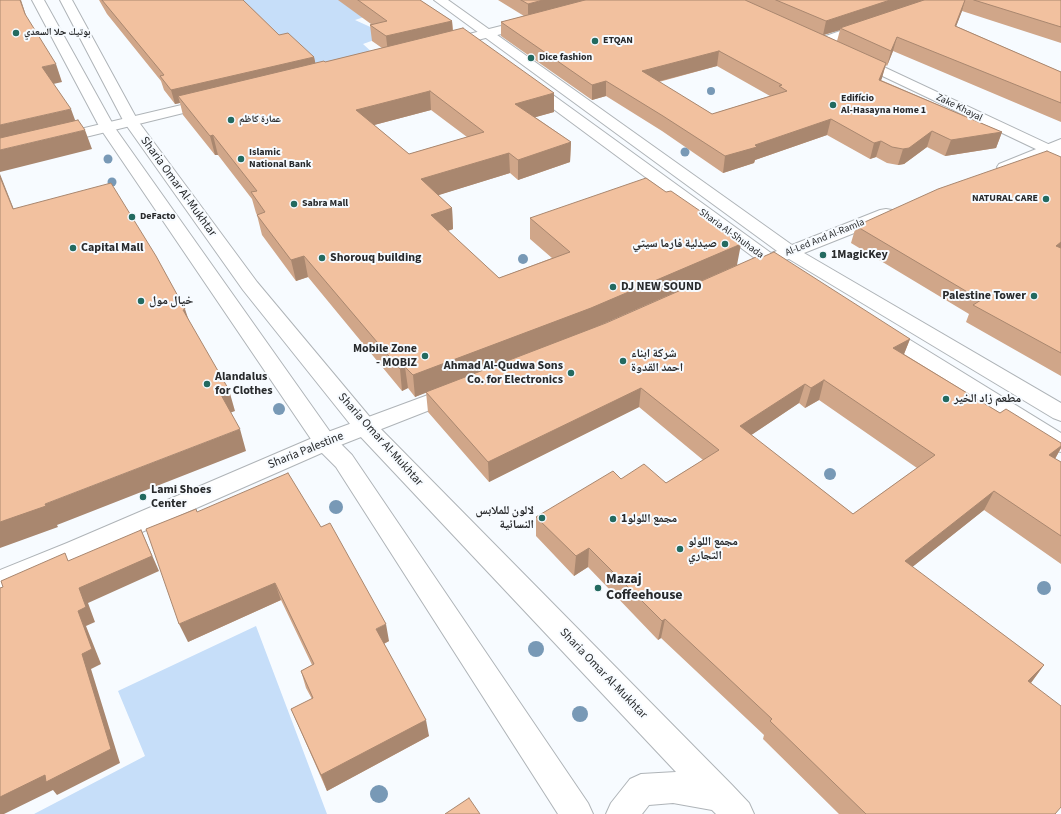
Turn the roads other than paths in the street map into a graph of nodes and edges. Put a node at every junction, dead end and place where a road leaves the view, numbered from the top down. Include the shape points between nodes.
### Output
1 (38, 0) edge
2 (66, 0) edge
3 (432, 2) edge
4 (540, 20) edge
5 (875, 23) edge
6 (487, 33) junction
7 (807, 35) edge
8 (467, 39) junction
9 (822, 42) junction
10 (436, 46) edge
11 (492, 58) edge
12 (518, 77) edge
13 (223, 99) edge
14 (131, 122) junction
15 (108, 128) junction
16 (1056, 150) edge
17 (0, 153) edge
18 (989, 173) edge
19 (900, 208) edge
20 (790, 252) junction
21 (768, 260) junction
22 (732, 276) edge
23 (794, 277) edge
24 (868, 323) edge
25 (474, 385) edge
26 (1061, 413) edge
27 (366, 428) junction
28 (325, 442) junction
29 (1061, 444) edge
30 (0, 581) edge
31 (729, 805) edge
32 (577, 814) edge
33 (622, 814) edge

1 - 15 street, Sharia Omar Al-Mukhtar
2 - 14 street, Sharia Omar Al-Mukhtar
3 - 6 street, Sharia Al-Shuhada
3 - 8 street, Sharia Al-Shuhada
4 - 6 street
5 - 9 street
6 - 8 street
6 - 20 street, Sharia Al-Shuhada
7 - 9 street, Zake Khayal
8 - 10 street
8 - 11 street, Sharia Al-Shuhada
9 - 16 street, Zake Khayal
12 - 21 street, Sharia Al-Shuhada
13 - 14 street
14 - 15 street
14 - 27 street, Sharia Omar Al-Mukhtar via 250,286
15 - 17 street
15 - 28 street, Sharia Omar Al-Mukhtar
16 - 18 street
19 - 20 street, Al-Led And Al-Ramla
20 - 21 street, Al-Led And Al-Ramla
20 - 26 street, Sharia Al-Shuhada
21 - 22 street
21 - 23 street, Sharia Al-Shuhada
24 - 29 street
25 - 27 street, Sharia Palestine
27 - 28 street, Sharia Palestine
27 - 31 street, Sharia Omar Al-Mukhtar
28 - 30 street, Sharia Palestine
28 - 32 street, Sharia Omar Al-Mukhtar via 344,461
31 - 33 street via 673,787 641,790

